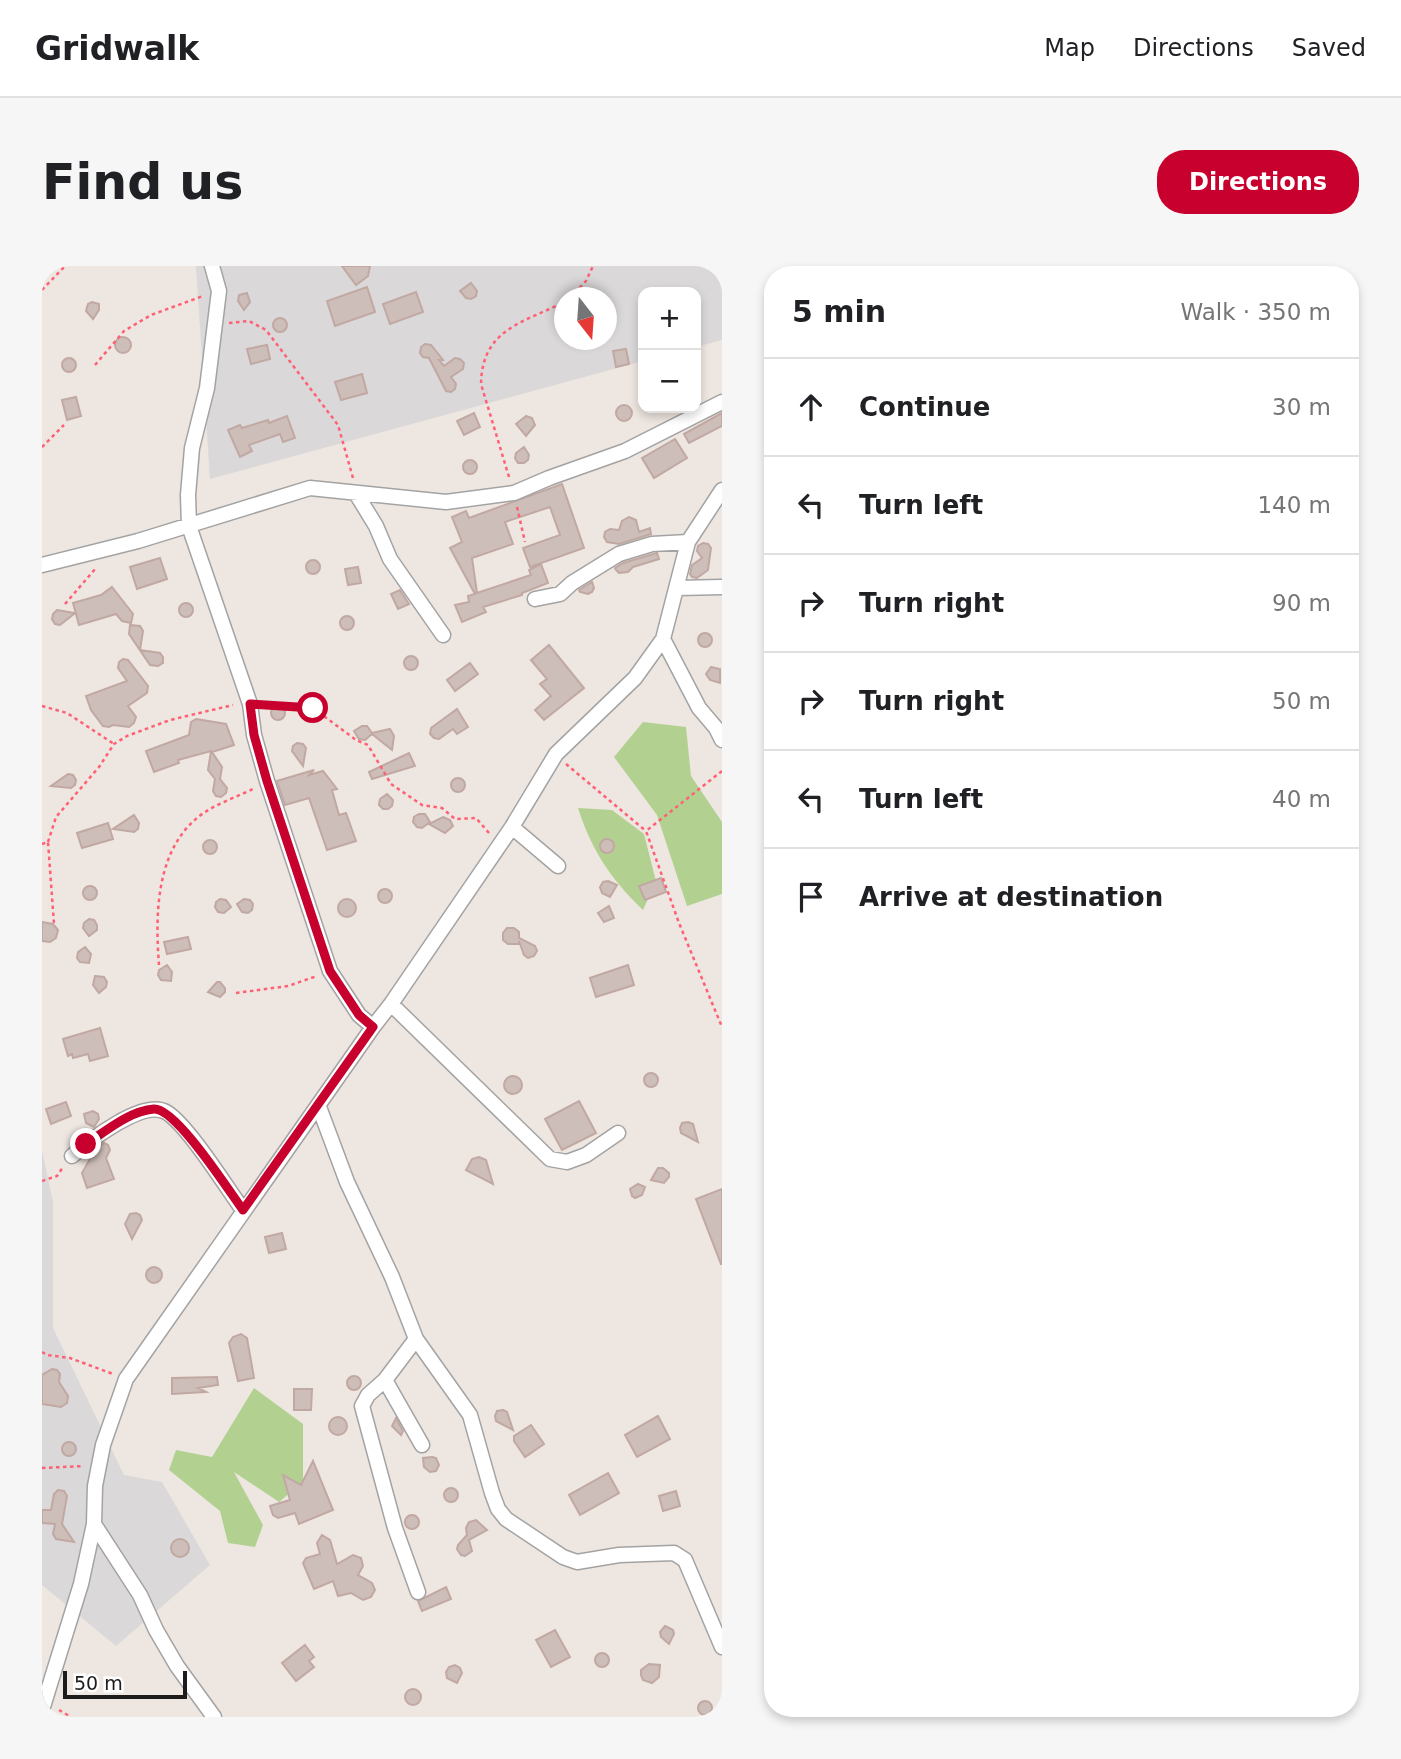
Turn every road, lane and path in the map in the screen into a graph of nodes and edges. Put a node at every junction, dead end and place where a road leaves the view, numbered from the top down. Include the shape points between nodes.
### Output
1 (65, 266) edge
2 (212, 266) edge
3 (593, 266) edge
4 (580, 287) edge
5 (42, 290) edge
6 (219, 291) junction
7 (554, 306) edge
8 (215, 324) junction
9 (95, 365) dead end
10 (722, 401) edge
11 (64, 425) dead end
12 (42, 447) edge
13 (722, 490) edge
14 (514, 493) junction
15 (357, 495) junction
16 (189, 526) junction
17 (525, 542) dead end
18 (688, 542) junction
19 (114, 546) junction
20 (42, 565) edge
21 (722, 587) edge
22 (677, 588) junction
23 (535, 599) dead end
24 (65, 604) dead end
25 (443, 635) dead end
26 (663, 639) junction
27 (250, 704) junction
28 (42, 706) edge
29 (722, 740) edge
30 (114, 744) junction
31 (556, 754) junction
32 (722, 771) edge
33 (267, 781) junction
34 (512, 827) junction
35 (646, 831) junction
36 (48, 842) junction
37 (42, 844) edge
38 (498, 846) junction
39 (558, 866) dead end
40 (54, 924) dead end
41 (159, 965) dead end
42 (330, 971) junction
43 (236, 993) dead end
44 (391, 1004) junction
45 (373, 1027) junction
46 (722, 1027) edge
47 (319, 1107) junction
48 (618, 1133) dead end
49 (72, 1156) joint
50 (42, 1181) edge
51 (243, 1210) junction
52 (416, 1339) junction
53 (42, 1352) edge
54 (125, 1379) junction
55 (385, 1380) junction
56 (422, 1445) dead end
57 (99, 1465) junction
58 (42, 1468) edge
59 (94, 1524) junction
60 (418, 1592) dead end
61 (722, 1647) edge
62 (42, 1710) edge
63 (214, 1717) edge

1 - 5 path
2 - 6 street
3 - 4 path
6 - 8 street
6 - 9 path via 151,315 124,331
7 - 14 path via 495,338 481,369 481,384
8 - 15 path via 249,321 266,330 338,425
8 - 16 street via 207,388 192,448
10 - 14 street via 625,451
11 - 12 path
13 - 18 street
14 - 15 street via 446,502
14 - 17 path
15 - 16 street via 310,488
15 - 25 street via 390,559
16 - 19 street
16 - 27 street
18 - 22 street
18 - 23 street via 652,544 619,554 560,594
19 - 20 street
19 - 24 path
21 - 22 street
22 - 26 street
26 - 29 street via 699,708
26 - 31 street via 635,678
27 - 30 path via 222,706 170,720
27 - 33 street
27 - 38 path via 313,708 368,746 391,784 422,806 442,807 455,819 476,818
28 - 30 path via 67,713
30 - 36 path via 56,817
31 - 34 street
31 - 35 path
32 - 35 path
33 - 41 path via 198,817 173,845 156,929
33 - 42 street
34 - 38 street
34 - 39 street
35 - 46 path
36 - 37 path
36 - 40 path
38 - 44 street
42 - 43 path via 288,986
42 - 45 street via 359,1015
44 - 45 street
44 - 48 street via 550,1159 567,1162 586,1155
45 - 47 street
47 - 51 street
47 - 52 street
49 - 50 path via 57,1176
49 - 51 street via 124,1119 155,1109 166,1112 184,1129
51 - 54 street
52 - 55 street
52 - 61 street via 470,1415 492,1493 506,1519 577,1562 674,1553 685,1560
53 - 54 path
54 - 57 street
55 - 56 street
55 - 60 street via 362,1406 395,1528
57 - 58 path
57 - 59 street
59 - 62 street via 72,1616
59 - 63 street via 140,1595 177,1666

